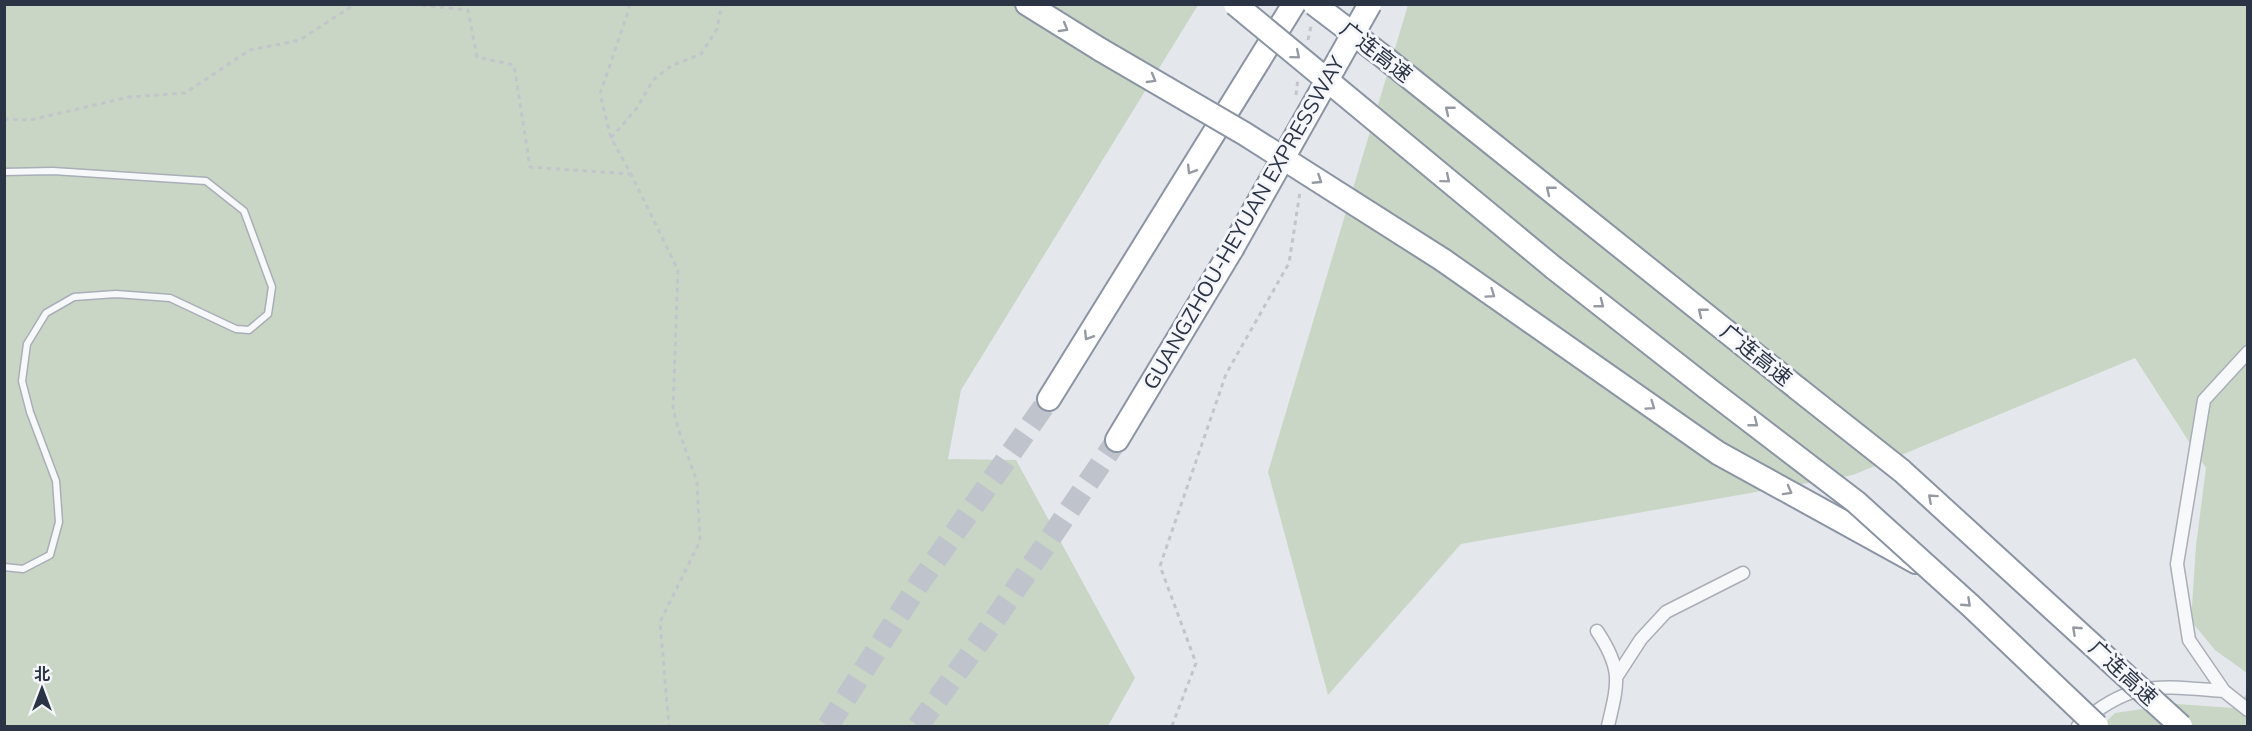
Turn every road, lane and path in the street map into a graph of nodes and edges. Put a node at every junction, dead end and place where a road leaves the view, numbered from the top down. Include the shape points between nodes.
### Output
1 (355, 4) edge
2 (412, 4) edge
3 (629, 4) edge
4 (722, 4) edge
5 (1027, 4) edge
6 (1235, 4) edge
7 (1294, 4) edge
8 (1370, 4) edge
9 (1321, 9) edge
10 (1306, 45) dead end
11 (1298, 75) dead end
12 (1296, 96) dead end
13 (4, 119) edge
14 (611, 138) junction
15 (4, 172) edge
16 (631, 174) junction
17 (1300, 185) dead end
18 (2247, 352) edge
19 (1049, 399) tunnel mouth
20 (1117, 440) tunnel mouth
21 (4, 567) edge
22 (1933, 572) junction
23 (1743, 573) dead end
24 (1597, 631) dead end
25 (1617, 676) junction
26 (2224, 691) junction
27 (2247, 710) edge
28 (669, 726) edge
29 (1172, 726) edge
30 (1608, 726) edge
31 (2078, 726) edge
32 (2097, 726) edge
33 (2181, 726) edge

1 - 13 path via 300,40 249,50 185,93 129,97 30,120
2 - 16 path via 468,10 477,57 514,65 530,167
3 - 14 path via 600,94
4 - 14 path via 717,29 700,54 671,66 653,80 637,108
5 -> 22 highway, bridge via 1245,134 1443,260 1718,453
6 -> 22 highway, bridge via 1554,268 1856,502
7 -> 19 highway
8 - 20 highway, GUANGZHOU-HEYUAN EXPRESSWAY, bridge via 1232,249
9 - 10 path
33 -> 9 highway, 广连高速, bridge via 1902,471
11 - 12 path
14 - 16 path
15 - 21 lane via 53,171 206,181 244,211 272,287 268,314 249,330 236,330 170,298 116,294 74,297 45,313 27,344 22,381 56,481 59,522 50,555 22,569
16 - 28 path via 678,270 673,410 697,482 700,541 660,622
17 - 29 path via 1289,263 1226,374 1160,566 1196,663
18 - 26 street via 2204,400 2177,564 2189,640
22 -> 32 highway, bridge
23 - 25 street via 1666,612 1641,639
24 - 25 street via 1611,652
25 - 30 street
26 - 27 street
26 - 31 street via 2162,686 2122,694

